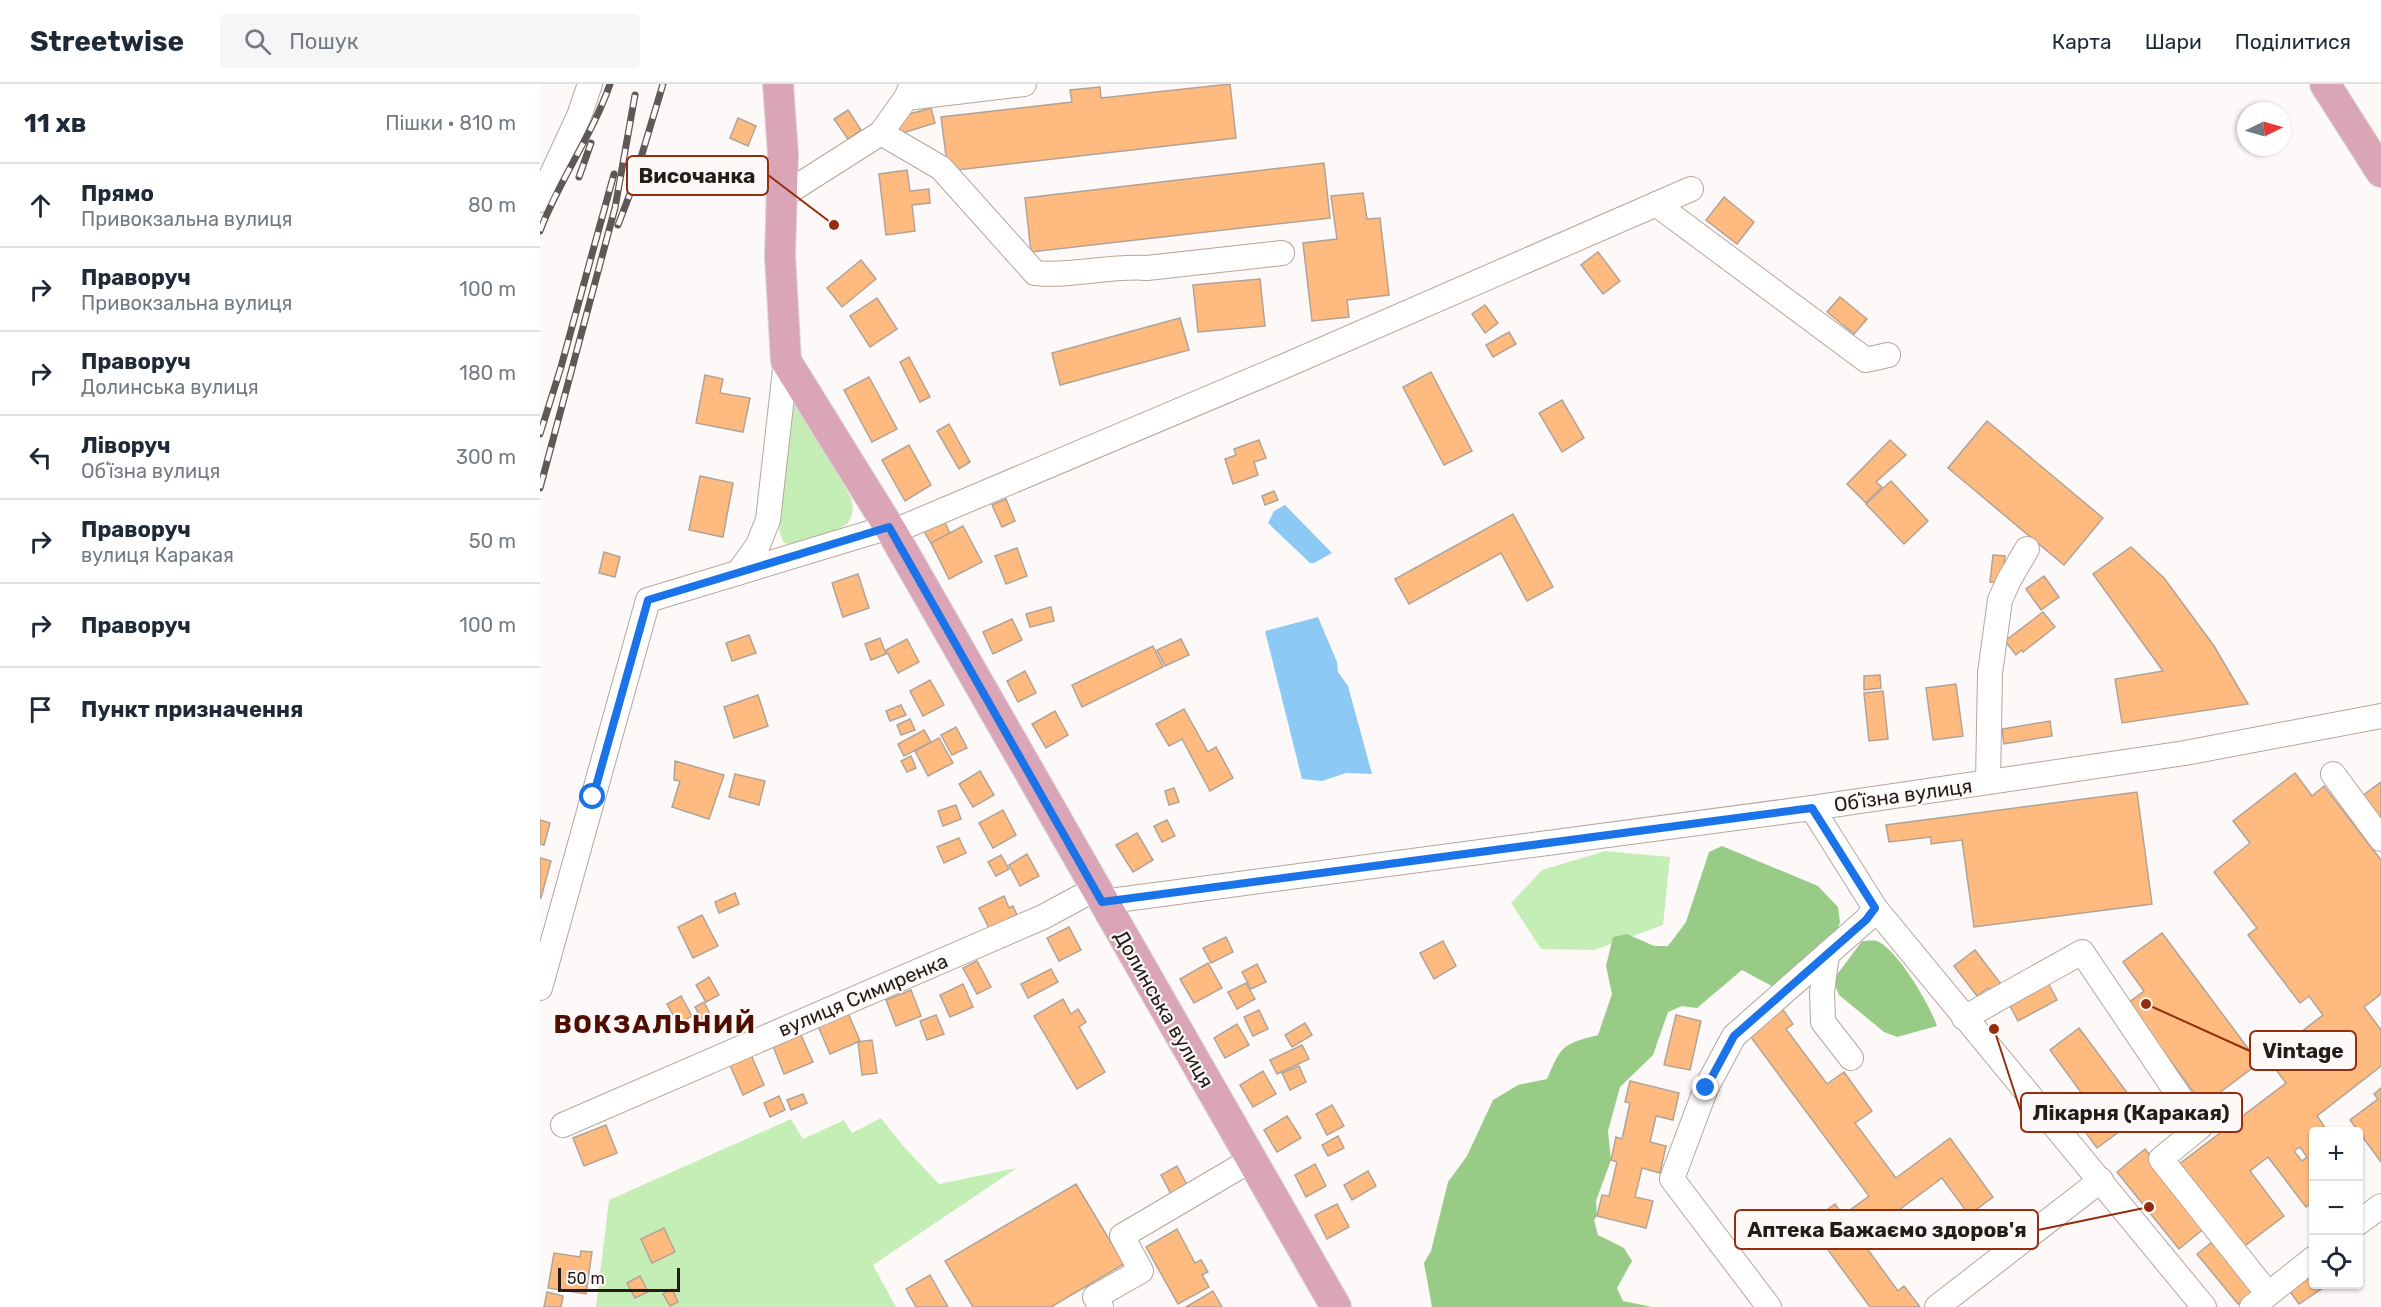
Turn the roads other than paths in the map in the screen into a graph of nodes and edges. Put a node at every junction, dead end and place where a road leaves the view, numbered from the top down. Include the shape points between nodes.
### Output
1 (590, 84) edge
2 (778, 84) edge
3 (1024, 84) edge
4 (2325, 84) edge
5 (909, 91) edge
6 (881, 133) junction
7 (2381, 172) edge
8 (1691, 189) dead end
9 (782, 196) junction
10 (540, 200) edge
11 (1656, 204) junction
12 (1282, 253) dead end
13 (1888, 355) dead end
14 (786, 361) junction
15 (890, 529) junction
16 (2027, 549) dead end
17 (738, 573) junction
18 (2381, 716) edge
19 (2333, 774) dead end
20 (1988, 782) junction
21 (1812, 808) junction
22 (2381, 839) edge
23 (1099, 896) junction
24 (1875, 908) junction
25 (1827, 954) junction
26 (540, 988) edge
27 (1964, 1018) junction
28 (1851, 1058) dead end
29 (563, 1125) dead end
30 (1251, 1160) junction
31 (2101, 1180) junction
32 (2381, 1206) edge
33 (2363, 1219) edge
34 (2309, 1261) edge
35 (2260, 1300) edge
36 (1101, 1307) edge
37 (1336, 1307) edge
38 (1769, 1307) edge
39 (1937, 1307) edge
40 (2204, 1307) edge

1 - 10 street
2 - 9 main road, Долинська вулиця
3 - 5 street
4 - 7 main road
5 - 6 street
6 - 9 street
6 - 12 street via 941,168 1035,273 1147,268
8 - 11 street
9 - 14 main road, Долинська вулиця via 780,256
11 - 13 street via 1866,360
11 - 15 street via 1287,365
14 - 15 main road, Долинська вулиця
14 - 17 street via 768,520 758,545
15 - 17 street
15 - 23 main road, Долинська вулиця
16 - 20 street via 2000,600 1990,673
17 - 26 street via 648,600
18 - 20 street, Обʼїзна вулиця via 2186,753
19 - 22 street
20 - 21 street, Обʼїзна вулиця
21 - 23 street, Обʼїзна вулиця
21 - 24 street
23 - 29 street, вулиця Симиренка
23 - 30 main road, Долинська вулиця
24 - 25 street
24 - 27 street
25 - 28 street via 1823,1022
25 - 38 street via 1734,1036 1706,1088 1672,1179
27 - 31 street
27 - 35 street via 2082,952 2200,1127 2161,1159
30 - 36 street via 1122,1236 1141,1271 1095,1297
30 - 37 main road, Долинська вулиця
31 - 39 street
31 - 40 street
32 - 33 street
34 - 35 street

